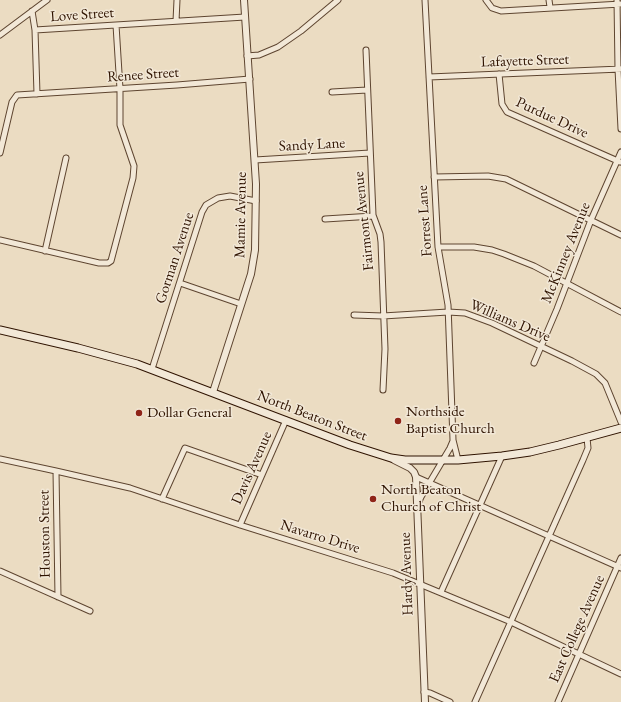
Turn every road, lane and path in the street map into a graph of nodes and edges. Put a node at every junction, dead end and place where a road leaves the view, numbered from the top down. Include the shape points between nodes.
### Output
1 (47, 0) edge
2 (177, 0) edge
3 (244, 0) edge
4 (338, 0) edge
5 (425, 0) edge
6 (486, 0) edge
7 (549, 0) edge
8 (618, 3) edge
9 (550, 7) junction
10 (32, 11) junction
11 (245, 17) junction
12 (176, 21) junction
13 (116, 25) junction
14 (35, 30) junction
15 (0, 35) edge
16 (366, 50) dead end
17 (247, 56) junction
18 (620, 69) edge
19 (499, 74) junction
20 (429, 77) junction
21 (250, 79) junction
22 (120, 89) junction
23 (367, 90) junction
24 (332, 92) dead end
25 (37, 94) junction
26 (621, 129) edge
27 (621, 152) edge
28 (0, 153) edge
29 (370, 153) junction
30 (66, 158) dead end
31 (255, 160) junction
32 (619, 162) edge
33 (434, 177) junction
34 (256, 201) junction
35 (373, 216) junction
36 (325, 218) dead end
37 (591, 220) junction
38 (621, 235) edge
39 (0, 240) edge
40 (438, 247) junction
41 (45, 251) junction
42 (180, 283) junction
43 (567, 283) junction
44 (241, 304) junction
45 (448, 312) junction
46 (621, 312) edge
47 (354, 315) dead end
48 (383, 316) junction
49 (0, 330) edge
50 (541, 346) junction
51 (534, 363) dead end
52 (152, 369) junction
53 (383, 390) dead end
54 (213, 392) junction
55 (286, 420) junction
56 (621, 422) edge
57 (621, 428) edge
58 (587, 438) junction
59 (453, 440) junction
60 (502, 456) junction
61 (391, 458) junction
62 (0, 459) edge
63 (458, 460) junction
64 (444, 461) junction
65 (56, 470) junction
66 (262, 475) junction
67 (416, 477) junction
68 (430, 482) junction
69 (162, 499) junction
70 (481, 504) junction
71 (417, 507) junction
72 (240, 525) junction
73 (549, 535) junction
74 (621, 558) edge
75 (619, 567) edge
76 (0, 571) edge
77 (420, 583) junction
78 (441, 592) junction
79 (58, 597) junction
80 (90, 612) dead end
81 (511, 622) junction
82 (578, 655) junction
83 (621, 674) edge
84 (424, 692) junction
85 (425, 702) edge
86 (450, 702) edge
87 (475, 702) edge
88 (558, 702) edge

1 - 10 street
2 - 12 street
3 - 11 street, Mamie Avenue
4 - 17 street via 278,47 259,55
5 - 20 street, Forrest Lane
6 - 9 street via 492,8 501,10
7 - 9 street
8 - 9 street
8 - 18 street
10 - 14 street, Love Street
10 - 15 street
11 - 12 street, Love Street
11 - 17 street, Mamie Avenue
12 - 13 street, Love Street
13 - 14 street, Love Street
13 - 22 street
14 - 25 street
16 - 23 street, Fairmont Avenue
17 - 21 street, Mamie Avenue
18 - 19 street, Lafayette Street
18 - 26 street
19 - 20 street, Lafayette Street
19 - 32 street, Purdue Drive via 502,104 507,112
20 - 33 street, Forrest Lane
21 - 22 street, Renee Street
21 - 31 street, Mamie Avenue
22 - 25 street, Renee Street
22 - 41 street via 120,125 134,166 113,258 107,264
23 - 24 street
23 - 29 street, Fairmont Avenue
25 - 28 street, Renee Street via 21,94 14,98
27 - 32 street, McKinney Avenue
29 - 31 street, Sandy Lane
29 - 35 street, Fairmont Avenue
30 - 41 street
31 - 34 street, Mamie Avenue
32 - 37 street, McKinney Avenue
33 - 37 street via 488,176 506,179
33 - 40 street, Forrest Lane
34 - 42 street, Gorman Avenue via 230,196 218,198 206,205
34 - 44 street, Mamie Avenue via 254,261
35 - 36 street
35 - 48 street, Fairmont Avenue via 381,242
37 - 38 street
37 - 43 street, McKinney Avenue
39 - 41 street
40 - 43 street via 492,250 534,266
40 - 45 street, Forrest Lane
42 - 44 street
42 - 52 street, Gorman Avenue
43 - 46 street
43 - 50 street, McKinney Avenue
44 - 54 street, Mamie Avenue
45 - 48 street, Williams Drive
45 - 50 street, Williams Drive via 465,313 479,318
45 - 59 street, Forrest Lane
47 - 48 street, Williams Drive
48 - 53 street, Fairmont Avenue
49 - 52 main road, North Beaton Street
50 - 51 street, McKinney Avenue
50 - 56 street, Williams Drive via 601,378
52 - 54 main road, North Beaton Street
54 - 55 main road, North Beaton Street
55 - 61 main road, North Beaton Street
55 - 66 street, Davis Avenue
57 - 58 main road, North Beaton Street
58 - 60 main road, North Beaton Street
58 - 73 street via 588,448
59 - 63 street, Forrest Lane
59 - 64 street, Forrest Lane
60 - 63 main road, North Beaton Street
60 - 70 street
61 - 64 main road, North Beaton Street
61 - 67 street via 410,468
62 - 65 street, Navarro Drive
63 - 64 main road, North Beaton Street
64 - 68 street, Forrest Lane
65 - 69 street, Navarro Drive via 130,488
65 - 79 street, Houston Street
66 - 69 street via 185,448
66 - 72 street, Davis Avenue
67 - 68 street
67 - 71 street, Hardy Avenue
68 - 70 street
68 - 71 street, Forrest Lane
69 - 72 street, Navarro Drive
70 - 73 street
70 - 78 street
71 - 77 street, Hardy Avenue
72 - 77 street, Navarro Drive
73 - 75 street
73 - 81 street
74 - 75 street, East College Avenue
75 - 82 street, East College Avenue
76 - 79 street
77 - 78 street, Navarro Drive
77 - 84 street, Hardy Avenue
78 - 81 street, Navarro Drive
79 - 80 street
81 - 82 street, Navarro Drive
81 - 87 street
82 - 83 street, Navarro Drive
82 - 88 street, East College Avenue
84 - 85 street, Hardy Avenue
84 - 86 street

